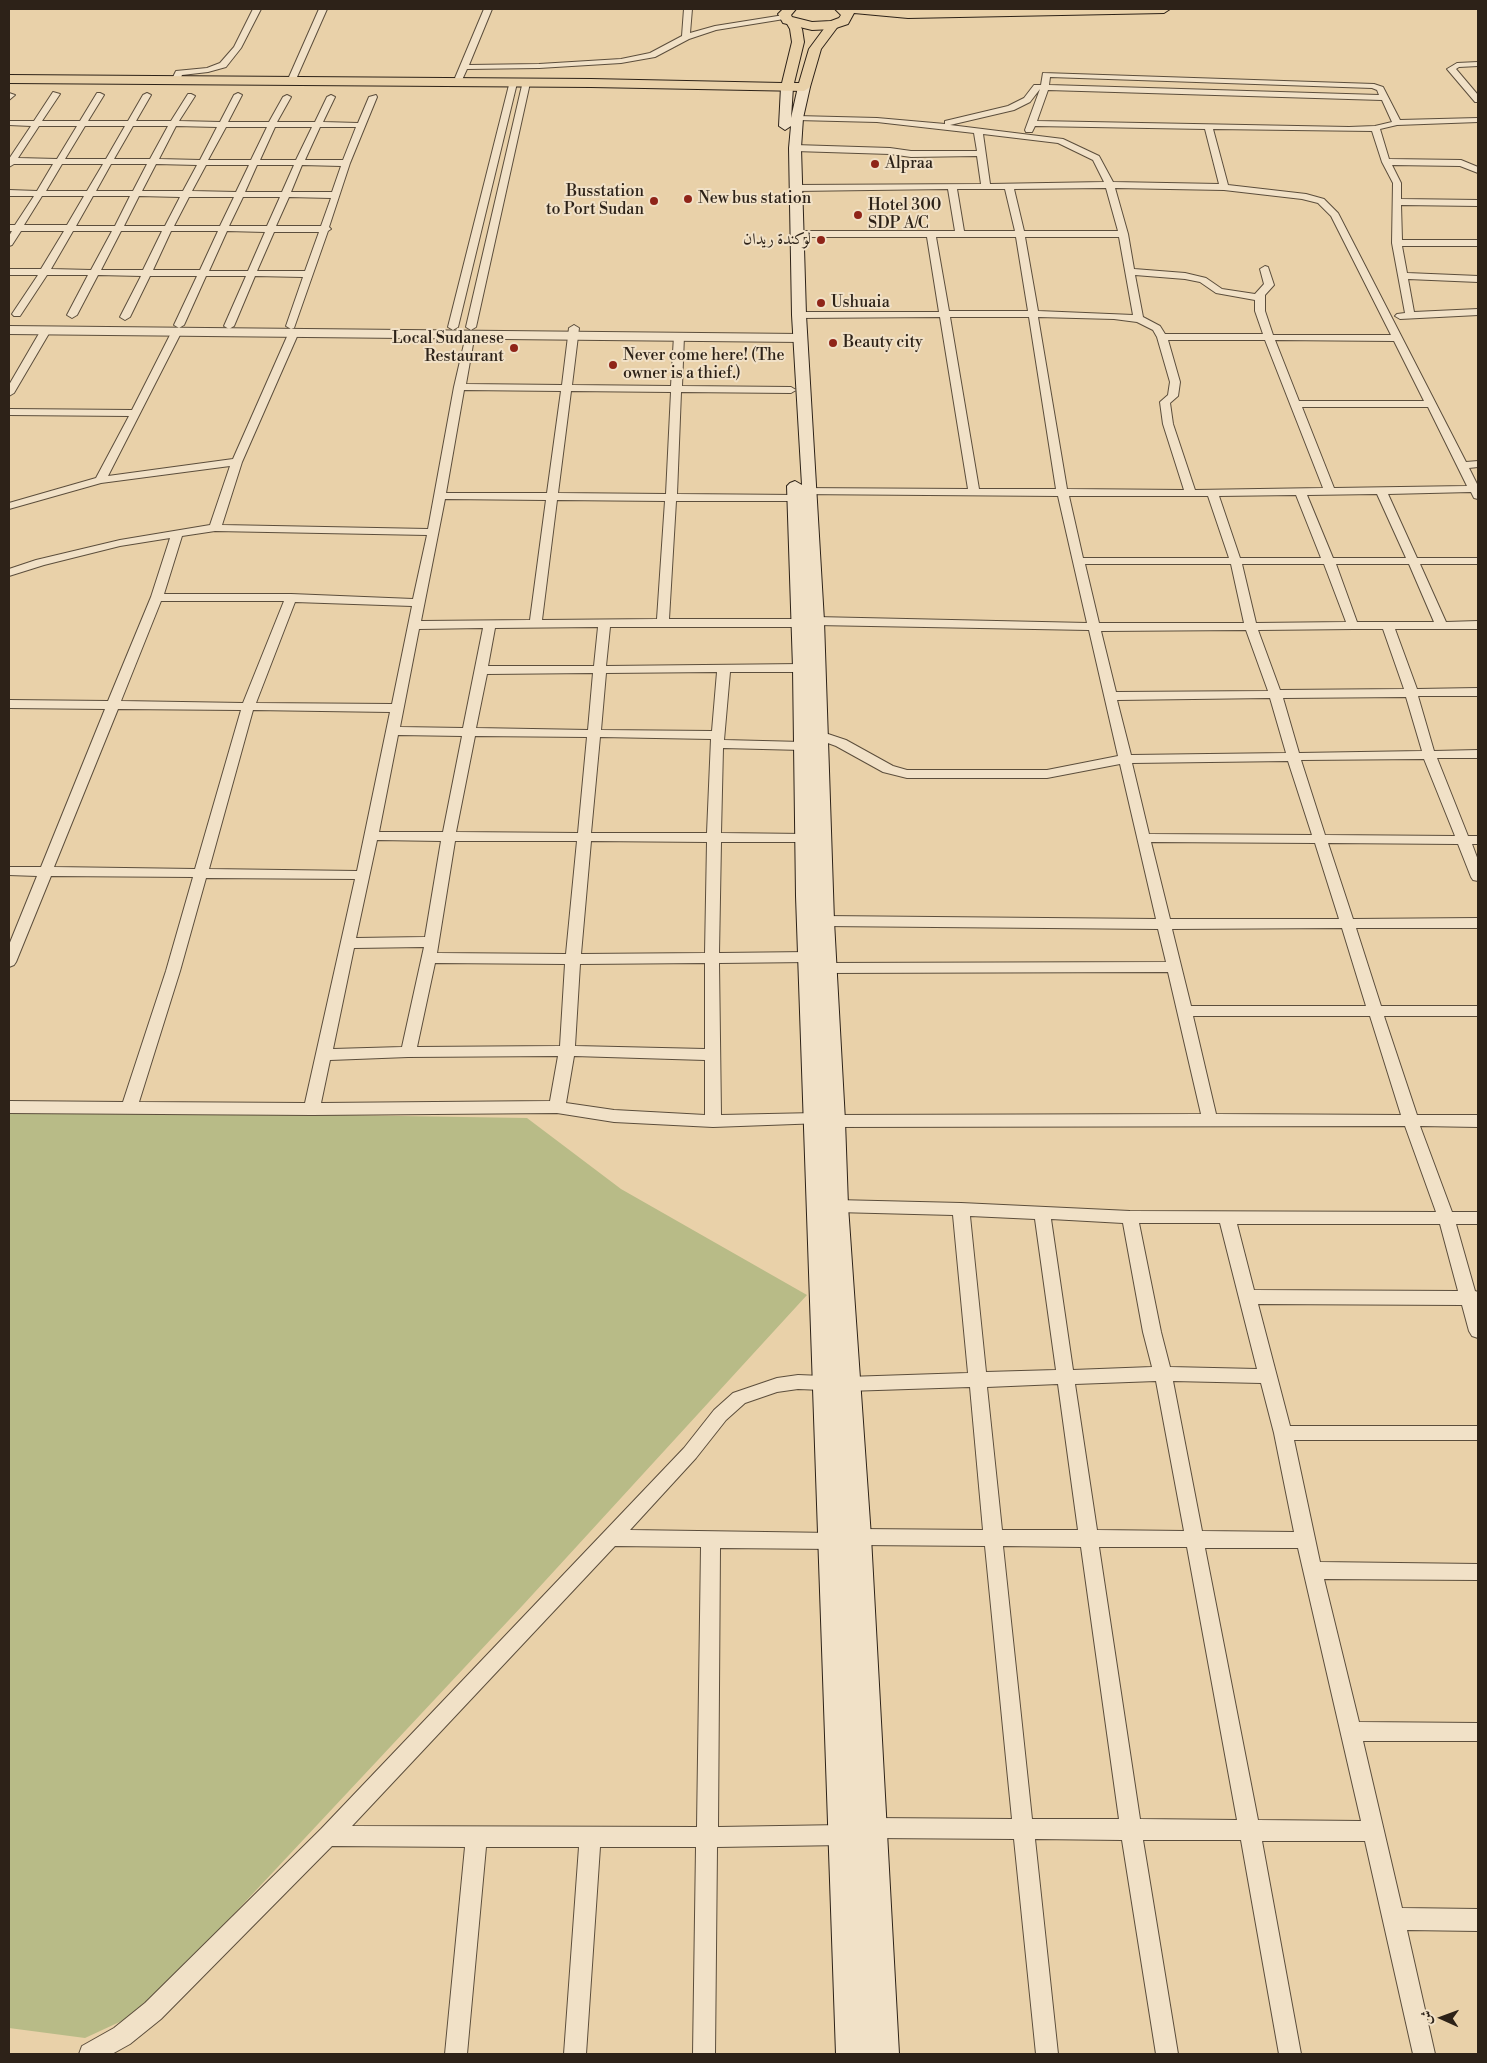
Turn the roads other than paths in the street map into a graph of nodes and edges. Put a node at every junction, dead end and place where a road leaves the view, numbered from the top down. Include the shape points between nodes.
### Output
1 (257, 9) edge
2 (323, 9) edge
3 (488, 9) edge
4 (688, 9) edge
5 (1164, 9) edge
6 (971, 11) edge
7 (789, 16) edge
8 (841, 16) edge
9 (686, 37) junction
10 (1478, 64) edge
11 (462, 72) junction
12 (9, 75) edge
13 (293, 77) junction
14 (176, 78) junction
15 (9, 80) edge
16 (520, 83) junction
17 (754, 84) junction
18 (793, 84) junction
19 (1045, 88) junction
20 (56, 94) dead end
21 (100, 95) dead end
22 (147, 95) dead end
23 (238, 95) dead end
24 (191, 96) dead end
25 (287, 97) dead end
26 (331, 97) dead end
27 (373, 97) dead end
28 (1384, 98) junction
29 (1478, 100) edge
30 (797, 118) junction
31 (1478, 120) edge
32 (1032, 122) junction
33 (9, 123) edge
34 (35, 123) junction
35 (1397, 123) junction
36 (81, 124) junction
37 (131, 124) junction
38 (173, 124) junction
39 (223, 124) junction
40 (272, 124) junction
41 (316, 125) junction
42 (361, 125) junction
43 (938, 126) junction
44 (1208, 126) junction
45 (1375, 128) junction
46 (978, 130) junction
47 (1027, 136) junction
48 (795, 148) junction
49 (982, 153) junction
50 (60, 161) junction
51 (109, 161) junction
52 (155, 161) junction
53 (10, 162) edge
54 (202, 162) junction
55 (254, 162) junction
56 (346, 162) junction
57 (1386, 162) junction
58 (299, 163) junction
59 (1478, 170) edge
60 (1009, 186) junction
61 (1110, 186) junction
62 (952, 187) junction
63 (986, 187) junction
64 (1224, 187) junction
65 (795, 188) junction
66 (9, 193) edge
67 (39, 193) junction
68 (91, 193) junction
69 (137, 194) junction
70 (187, 194) junction
71 (240, 194) junction
72 (285, 194) junction
73 (336, 195) junction
74 (1398, 202) junction
75 (1478, 202) edge
76 (14, 228) edge
77 (69, 228) junction
78 (118, 228) junction
79 (271, 228) junction
80 (168, 229) junction
81 (224, 229) junction
82 (326, 229) junction
83 (796, 234) junction
84 (931, 234) junction
85 (960, 234) junction
86 (1021, 234) junction
87 (1123, 234) junction
88 (474, 239) junction
89 (491, 239) junction
90 (9, 243) edge
91 (1397, 243) junction
92 (1478, 244) edge
93 (1265, 269) dead end
94 (9, 272) edge
95 (44, 272) junction
96 (1131, 272) junction
97 (94, 273) junction
98 (147, 274) junction
99 (203, 274) junction
100 (252, 274) junction
101 (309, 274) junction
102 (1403, 276) junction
103 (1478, 279) edge
104 (1259, 298) junction
105 (1478, 312) edge
106 (18, 314) dead end
107 (943, 314) junction
108 (1034, 314) junction
109 (72, 315) dead end
110 (1410, 315) junction
111 (1387, 316) junction
112 (125, 317) dead end
113 (1138, 318) junction
114 (9, 324) edge
115 (229, 326) junction
116 (453, 327) junction
117 (178, 328) junction
118 (293, 329) junction
119 (9, 330) edge
120 (46, 330) junction
121 (470, 330) junction
122 (795, 330) junction
123 (573, 331) junction
124 (679, 336) junction
125 (1162, 336) junction
126 (1269, 337) junction
127 (1399, 338) junction
128 (459, 387) junction
129 (567, 389) junction
130 (677, 389) junction
131 (792, 390) junction
132 (9, 393) edge
133 (1296, 404) junction
134 (1432, 404) junction
135 (9, 412) edge
136 (136, 413) junction
137 (237, 462) junction
138 (1478, 464) edge
139 (1462, 465) junction
140 (100, 480) junction
141 (974, 491) junction
142 (1062, 491) junction
143 (1330, 491) junction
144 (1381, 491) junction
145 (1300, 492) junction
146 (1476, 492) edge
147 (801, 493) junction
148 (1191, 493) junction
149 (1212, 493) junction
150 (553, 495) junction
151 (439, 496) junction
152 (671, 498) junction
153 (9, 506) edge
154 (215, 528) junction
155 (433, 532) junction
156 (177, 533) junction
157 (1078, 561) junction
158 (1478, 561) edge
159 (1236, 562) junction
160 (1329, 562) junction
161 (1415, 562) junction
162 (9, 573) edge
163 (157, 597) junction
164 (291, 598) junction
165 (418, 603) junction
166 (663, 622) junction
167 (808, 622) junction
168 (536, 623) junction
169 (604, 623) junction
170 (490, 624) junction
171 (414, 625) junction
172 (1442, 625) junction
173 (1478, 625) edge
174 (1251, 626) junction
175 (1353, 626) junction
176 (1387, 626) junction
177 (1094, 627) junction
178 (600, 668) junction
179 (724, 668) junction
180 (802, 668) junction
181 (483, 670) junction
182 (1478, 692) edge
183 (1275, 693) junction
184 (1411, 694) junction
185 (1112, 696) junction
186 (9, 704) edge
187 (113, 705) junction
188 (248, 706) junction
189 (396, 708) junction
190 (391, 731) junction
191 (470, 733) junction
192 (593, 734) junction
193 (718, 740) junction
194 (811, 740) junction
195 (1429, 754) junction
196 (1478, 754) edge
197 (1294, 758) junction
198 (1125, 759) junction
199 (448, 835) junction
200 (371, 836) junction
201 (714, 837) junction
202 (584, 838) junction
203 (805, 838) junction
204 (1144, 838) junction
205 (1320, 839) junction
206 (1464, 840) junction
207 (1478, 840) edge
208 (9, 870) edge
209 (47, 870) junction
210 (200, 873) junction
211 (363, 875) junction
212 (1478, 876) edge
213 (824, 921) junction
214 (1478, 923) edge
215 (1165, 924) junction
216 (1348, 924) junction
217 (431, 942) junction
218 (349, 943) junction
219 (428, 958) junction
220 (712, 958) junction
221 (573, 960) junction
222 (9, 962) edge
223 (818, 962) junction
224 (1173, 967) junction
225 (1184, 1011) junction
226 (1376, 1011) junction
227 (1478, 1011) edge
228 (567, 1051) junction
229 (408, 1052) junction
230 (324, 1055) junction
231 (713, 1055) junction
232 (130, 1106) junction
233 (9, 1107) edge
234 (557, 1107) junction
235 (312, 1109) junction
236 (825, 1120) junction
237 (1210, 1120) junction
238 (713, 1121) junction
239 (1478, 1121) edge
240 (1411, 1122) junction
241 (836, 1206) junction
242 (961, 1209) junction
243 (1042, 1213) junction
244 (1130, 1217) junction
245 (1227, 1218) junction
246 (1446, 1218) junction
247 (1478, 1218) edge
248 (1248, 1297) junction
249 (1473, 1298) edge
250 (1478, 1330) edge
251 (1163, 1374) junction
252 (1267, 1376) junction
253 (1066, 1377) junction
254 (976, 1379) junction
255 (836, 1384) junction
256 (1283, 1433) junction
257 (1478, 1433) edge
258 (611, 1538) junction
259 (993, 1538) junction
260 (1090, 1538) junction
261 (1194, 1538) junction
262 (846, 1539) junction
263 (711, 1540) junction
264 (1305, 1540) junction
265 (1312, 1570) junction
266 (1478, 1572) edge
267 (1351, 1731) junction
268 (1478, 1732) edge
269 (872, 1828) junction
270 (1024, 1829) junction
271 (1131, 1831) junction
272 (1250, 1831) junction
273 (1374, 1831) junction
274 (843, 1834) junction
275 (328, 1836) junction
276 (590, 1837) junction
277 (706, 1837) junction
278 (476, 1838) junction
279 (1393, 1919) junction
280 (1478, 1920) edge
281 (90, 2054) edge
282 (456, 2054) edge
283 (575, 2054) edge
284 (704, 2054) edge
285 (852, 2054) edge
286 (883, 2054) edge
287 (1047, 2054) edge
288 (1167, 2054) edge
289 (1290, 2054) edge
290 (1424, 2054) edge

1 - 14 street via 237,48 223,65 182,72
2 - 13 street
3 - 11 street
4 - 9 street
5 - 6 highway
6 - 8 highway
7 - 8 highway via 812,26
7 - 9 street via 715,28
7 - 18 main road via 798,42
8 - 18 main road
9 - 11 street via 652,55 621,61
10 - 29 street via 1451,68
11 - 13 main road
11 - 17 main road
12 - 14 main road
13 - 14 main road
14 - 15 main road
14 - 16 main road
16 - 17 main road
16 - 88 street
16 - 89 street
17 - 18 main road
17 - 18 main road
18 - 30 main road
18 - 122 main road via 783,148 783,194
19 - 28 street
19 - 28 street via 1046,74 1159,77 1368,85 1378,88
19 - 32 street
19 - 43 street via 1037,88 1027,100 1011,108
20 - 34 street
21 - 36 street
22 - 37 street
23 - 39 street
24 - 38 street
25 - 40 street
26 - 41 street
27 - 42 street
28 - 35 street
30 - 43 street
30 - 48 main road
31 - 35 street
32 - 44 street
32 - 47 street
33 - 34 street
34 - 36 street
34 - 53 street
35 - 45 street
36 - 37 street
36 - 50 street
37 - 38 street
37 - 51 street
38 - 39 street
38 - 52 street
39 - 40 street
39 - 54 street
40 - 41 street
40 - 55 street
41 - 42 street
41 - 58 street
42 - 56 street
43 - 46 street
44 - 45 street
44 - 64 street
45 - 57 street
46 - 47 street
46 - 49 street
47 - 61 street via 1060,141 1096,158
48 - 49 street via 911,154
48 - 65 main road
49 - 63 street
50 - 51 street
50 - 53 street
50 - 67 street
51 - 52 street
51 - 68 street
52 - 54 street
52 - 69 street
54 - 55 street
54 - 70 street
55 - 58 street
55 - 71 street
56 - 58 street
56 - 73 street
57 - 59 street via 1461,163
57 - 74 street via 1397,183
58 - 72 street
60 - 61 street
60 - 63 street
60 - 86 street
61 - 64 street
61 - 87 street
62 - 63 street
62 - 65 street
62 - 85 street
64 - 111 street via 1321,201 1335,215
65 - 83 main road
66 - 67 street
67 - 68 street
67 - 76 street
68 - 69 street
68 - 77 street
69 - 70 street
69 - 78 street
70 - 71 street
70 - 80 street
71 - 72 street
71 - 81 street
72 - 73 street
72 - 79 street
73 - 82 street
74 - 75 street
74 - 91 street
76 - 77 street
76 - 90 street
77 - 78 street
77 - 95 street
78 - 80 street
78 - 97 street
79 - 81 street
79 - 82 street
79 - 100 street
80 - 81 street
80 - 98 street
81 - 99 street
82 - 101 street
83 - 84 street
83 - 122 main road
84 - 85 street
84 - 107 street
85 - 86 street
86 - 87 street
86 - 108 street
87 - 96 street
88 - 89 street
88 - 116 street
89 - 121 street
91 - 92 street
91 - 102 street
93 - 104 street via 1269,286
94 - 95 street
95 - 97 street
95 - 106 street
96 - 104 street via 1192,278 1207,282 1219,291
96 - 113 street
97 - 98 street
97 - 109 street
98 - 99 street
98 - 112 street
99 - 100 street
99 - 117 street
100 - 101 street
100 - 115 street
101 - 118 street
102 - 103 street
102 - 110 street
104 - 126 street
105 - 110 street
107 - 108 street
107 - 122 street
107 - 141 street
108 - 113 street
108 - 142 street
110 - 111 street
111 - 127 street
113 - 125 street via 1153,325
114 - 117 street
115 - 117 street
115 - 118 street
116 - 118 street
116 - 121 street
117 - 118 street
117 - 120 street
117 - 136 street
118 - 121 street
118 - 137 street
119 - 120 street
120 - 132 street
121 - 123 street
121 - 128 street
122 - 123 street
122 - 124 street
122 - 131 main road
122 - 147 main road
123 - 124 street
123 - 129 street
124 - 130 street
125 - 126 street
125 - 148 street via 1176,385 1174,396 1165,402 1168,424
126 - 127 street
126 - 133 street
127 - 134 street
128 - 129 street
128 - 151 street
129 - 130 street
129 - 150 street
130 - 131 street
130 - 152 street
131 - 147 main road
133 - 134 street
133 - 143 street
134 - 139 street
135 - 136 street
136 - 140 street
137 - 140 street
137 - 154 street
138 - 139 street
139 - 146 street
140 - 153 street
141 - 142 street
141 - 147 street
142 - 148 street
142 - 157 street
143 - 144 street
143 - 145 street
144 - 146 street
144 - 161 street
145 - 149 street
145 - 160 street
147 - 152 street
147 - 167 main road
148 - 149 street
149 - 159 street
150 - 151 street
150 - 152 street
150 - 168 street
151 - 155 street
152 - 166 street
154 - 155 street
154 - 156 street
155 - 165 street
156 - 162 street via 40,562
156 - 163 street
157 - 159 street
157 - 177 street
158 - 161 street
159 - 160 street
159 - 174 street
160 - 161 street
160 - 175 street
161 - 172 street
163 - 164 street
163 - 187 street
164 - 165 street
164 - 188 street
165 - 171 street
166 - 167 street
166 - 169 street
167 - 177 street
167 - 180 main road
167 - 194 main road
168 - 169 street
168 - 170 street
169 - 178 street
170 - 171 street
170 - 181 street
171 - 189 street
172 - 173 street
172 - 176 street
174 - 175 street
174 - 177 street
174 - 183 street
175 - 176 street
176 - 184 street
177 - 185 street
178 - 179 street
178 - 181 street
178 - 192 street
179 - 180 street
179 - 193 street
180 - 194 main road
181 - 191 street
182 - 184 street
183 - 184 street
183 - 185 street
183 - 197 street
184 - 195 street
185 - 198 street
186 - 187 street
187 - 188 street
187 - 209 street
188 - 189 street
188 - 210 street
189 - 190 street
190 - 191 street
190 - 200 street
191 - 192 street
191 - 199 street
192 - 193 street
192 - 202 street
193 - 194 street
193 - 201 street
194 - 198 street via 841,743 888,769 907,774 1047,774
194 - 203 main road
194 - 213 main road
195 - 196 street
195 - 197 street
195 - 206 street
197 - 198 street
197 - 205 street
198 - 204 street
199 - 200 street
199 - 202 street
199 - 217 street
200 - 211 street
201 - 202 street
201 - 203 street
201 - 220 street
202 - 221 street
203 - 223 main road
204 - 205 street
204 - 215 street
205 - 206 street
205 - 216 street
206 - 207 street
206 - 212 street
208 - 209 street
209 - 210 street
209 - 222 street
210 - 211 street
210 - 232 street via 173,972
211 - 218 street
213 - 215 street
213 - 223 main road
214 - 216 street
215 - 216 street
215 - 224 street
216 - 226 street
217 - 218 street
217 - 219 street
218 - 230 street
219 - 221 street
219 - 229 street
220 - 221 street
220 - 223 street
220 - 231 street
221 - 228 street
223 - 224 street
223 - 236 main road
224 - 225 street
225 - 226 street
225 - 237 street
226 - 227 street
226 - 240 street
228 - 229 street
228 - 231 street
228 - 234 street
229 - 230 street
230 - 235 street
231 - 238 street
232 - 233 street
232 - 235 street
234 - 235 street
234 - 238 street via 614,1116
236 - 237 street
236 - 238 street
236 - 241 main road
236 - 255 main road
237 - 240 street
239 - 240 street
240 - 246 street
241 - 242 street
241 - 255 main road
242 - 243 street
242 - 254 street
243 - 244 street
243 - 253 street
244 - 245 street
244 - 251 street
245 - 246 street
245 - 248 street
246 - 247 street
246 - 249 street
248 - 249 street
248 - 252 street
249 - 250 street
251 - 252 street
251 - 253 street
251 - 261 street
252 - 256 street
253 - 254 street
253 - 260 street
254 - 255 street
254 - 259 street
255 - 258 street via 798,1382 777,1385 739,1398 720,1415 690,1453
255 - 262 main road
256 - 257 street
256 - 264 street
258 - 263 street
258 - 275 street
259 - 260 street
259 - 262 street
259 - 270 street
260 - 261 street
260 - 271 street
261 - 264 street
261 - 272 street
262 - 263 street
262 - 269 main road
262 - 274 main road
263 - 277 street
264 - 265 street
265 - 266 street
265 - 267 street
267 - 268 street
267 - 273 street
269 - 270 street
269 - 286 main road
270 - 271 street
270 - 287 street
271 - 272 street
271 - 288 street
272 - 273 street
272 - 289 street
273 - 279 street
274 - 277 street
274 - 285 main road
275 - 278 street
275 - 281 street via 153,2010 122,2036
276 - 277 street
276 - 278 street
276 - 283 street
277 - 284 street
278 - 282 street
279 - 280 street
279 - 290 street

